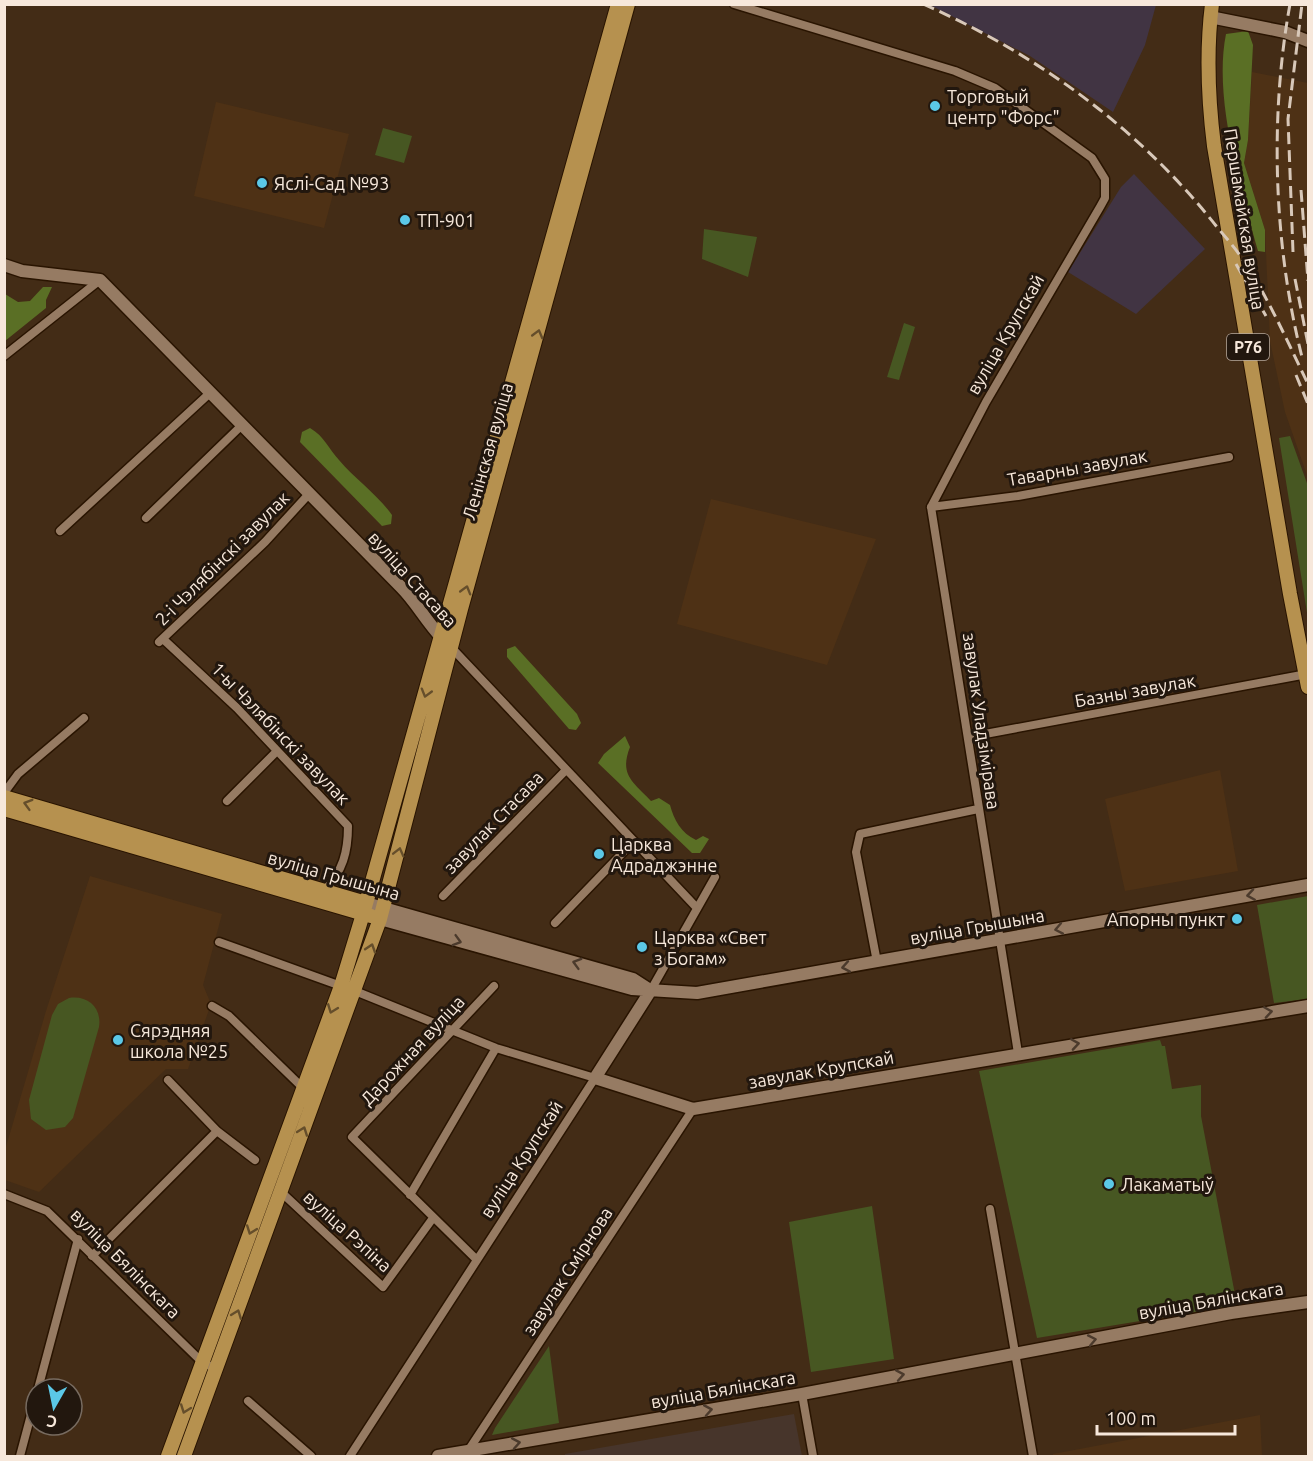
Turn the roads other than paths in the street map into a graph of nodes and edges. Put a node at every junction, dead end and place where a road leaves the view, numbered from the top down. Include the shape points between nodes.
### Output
1 (618, 4) edge
2 (628, 4) edge
3 (734, 4) edge
4 (1211, 11) edge
5 (1308, 41) edge
6 (588, 133) junction
7 (4, 265) edge
8 (100, 280) junction
9 (4, 356) edge
10 (211, 392) junction
11 (241, 426) junction
12 (1229, 457) dead end
13 (308, 495) junction
14 (932, 507) junction
15 (146, 518) dead end
16 (60, 531) dead end
17 (161, 640) joint
18 (446, 642) junction
19 (1308, 680) edge
20 (84, 718) dead end
21 (969, 737) junction
22 (277, 751) junction
23 (566, 770) junction
24 (4, 795) edge
25 (227, 801) dead end
26 (4, 809) edge
27 (978, 809) junction
28 (634, 842) junction
29 (715, 877) dead end
30 (1308, 885) edge
31 (324, 891) junction
32 (443, 896) dead end
33 (696, 907) junction
34 (365, 908) junction
35 (382, 914) junction
36 (555, 923) dead end
37 (1001, 940) junction
38 (219, 942) dead end
39 (877, 962) junction
40 (341, 986) junction
41 (494, 986) dead end
42 (651, 990) junction
43 (355, 991) junction
44 (212, 1006) dead end
45 (1308, 1006) edge
46 (454, 1031) junction
47 (496, 1048) junction
48 (1018, 1053) junction
49 (596, 1078) junction
50 (168, 1080) dead end
51 (303, 1088) junction
52 (693, 1109) junction
53 (217, 1131) junction
54 (255, 1160) dead end
55 (281, 1192) junction
56 (4, 1194) edge
57 (410, 1195) junction
58 (990, 1209) dead end
59 (433, 1218) junction
60 (78, 1239) junction
61 (93, 1256) junction
62 (477, 1259) junction
63 (1308, 1302) edge
64 (1014, 1355) junction
65 (202, 1362) junction
66 (216, 1369) junction
67 (41, 1377) edge
68 (802, 1394) junction
69 (248, 1401) dead end
70 (25, 1437) edge
71 (468, 1451) junction
72 (20, 1456) edge
73 (168, 1456) edge
74 (184, 1456) edge
75 (311, 1456) edge
76 (350, 1456) edge
77 (438, 1456) edge
78 (813, 1456) edge
79 (1033, 1456) edge

1 - 6 main road, Ленінская вуліца
2 - 6 main road, Ленінская вуліца
3 - 14 street, вуліца Крупскай via 955,71 995,88 1092,158 1105,179 1105,198 986,402
4 - 5 main road
4 - 19 main road, Першамайская вуліца / Р76 via 1208,75 1214,146
6 - 18 main road, Ленінская вуліца
7 - 8 main road via 22,271
8 - 9 street
8 - 10 main road, вуліца Стасава
10 - 11 main road, вуліца Стасава
10 - 16 street
11 - 13 main road, вуліца Стасава
11 - 15 street
12 - 14 street, Таварны завулак via 1018,496
13 - 17 street, 2-і Чэлябінскі завулак via 265,542
13 - 18 main road, вуліца Стасава via 404,590
14 - 21 street, завулак Уладзімірава
17 - 22 street, 1-ы Чэлябінскі завулак via 237,708
18 - 23 street, вуліца Стасава
18 -> 34 main road, Ленінская вуліца
35 -> 18 main road, Ленінская вуліца
19 - 21 street, Базны завулак
20 - 24 street via 18,774
21 - 27 street, завулак Уладзімірава
22 - 25 street
22 - 31 street, 1-ы Чэлябінскі завулак via 348,826 348,849 340,870
23 - 28 street, вуліца Стасава
23 - 32 street, завулак Стасава
31 -> 24 main road, вуліца Грышына
26 - 34 main road, вуліца Грышына
27 - 37 street, завулак Уладзімірава
27 - 39 street via 860,834 856,852
28 - 33 street, вуліца Стасава
28 - 36 street
29 - 33 street, вуліца Крупскай
30 -> 37 main road, вуліца Грышына
31 - 34 main road, вуліца Грышына
33 - 42 street, вуліца Крупскай
34 - 35 main road, вуліца Грышына
34 - 40 main road
35 - 42 main road, вуліца Грышына via 633,979
43 -> 35 main road
37 - 39 main road, вуліца Грышына
37 - 48 street, завулак Уладзімірава
38 - 40 street
39 -> 42 main road, вуліца Грышына via 697,993
40 -> 51 main road
41 - 46 street, Дарожная вуліца
42 - 49 main road, вуліца Крупскай
43 - 46 street, завулак Крупскай
55 -> 43 main road
44 - 51 street via 229,1016
48 -> 45 main road, завулак Крупскай
46 - 47 street, завулак Крупскай
46 - 57 street, Дарожная вуліца via 444,1037 352,1137
47 - 49 street, завулак Крупскай
47 - 57 street
48 - 52 main road, завулак Крупскай
49 - 52 main road, завулак Крупскай
49 - 62 street, вуліца Крупскай
50 - 53 street
51 -> 65 main road
52 - 71 street, завулак Смірнова
53 - 54 street
53 - 61 street
55 - 59 street, вуліца Рэпіна via 383,1287
66 -> 55 main road
56 - 60 street, вуліца Бялінскага via 47,1211
57 - 59 street
58 - 64 street
59 - 62 street
60 - 61 street, вуліца Бялінскага
60 - 67 street
61 - 65 street, вуліца Бялінскага
62 - 76 street, вуліца Крупскай
64 -> 63 main road, вуліца Бялінскага
68 -> 64 main road, вуліца Бялінскага
64 - 79 street
65 - 66 street, вуліца Бялінскага
65 -> 73 main road
66 - 74 main road
71 -> 68 main road, вуліца Бялінскага
68 - 78 street
69 - 75 street
70 - 72 street
71 - 77 main road, вуліца Бялінскага

